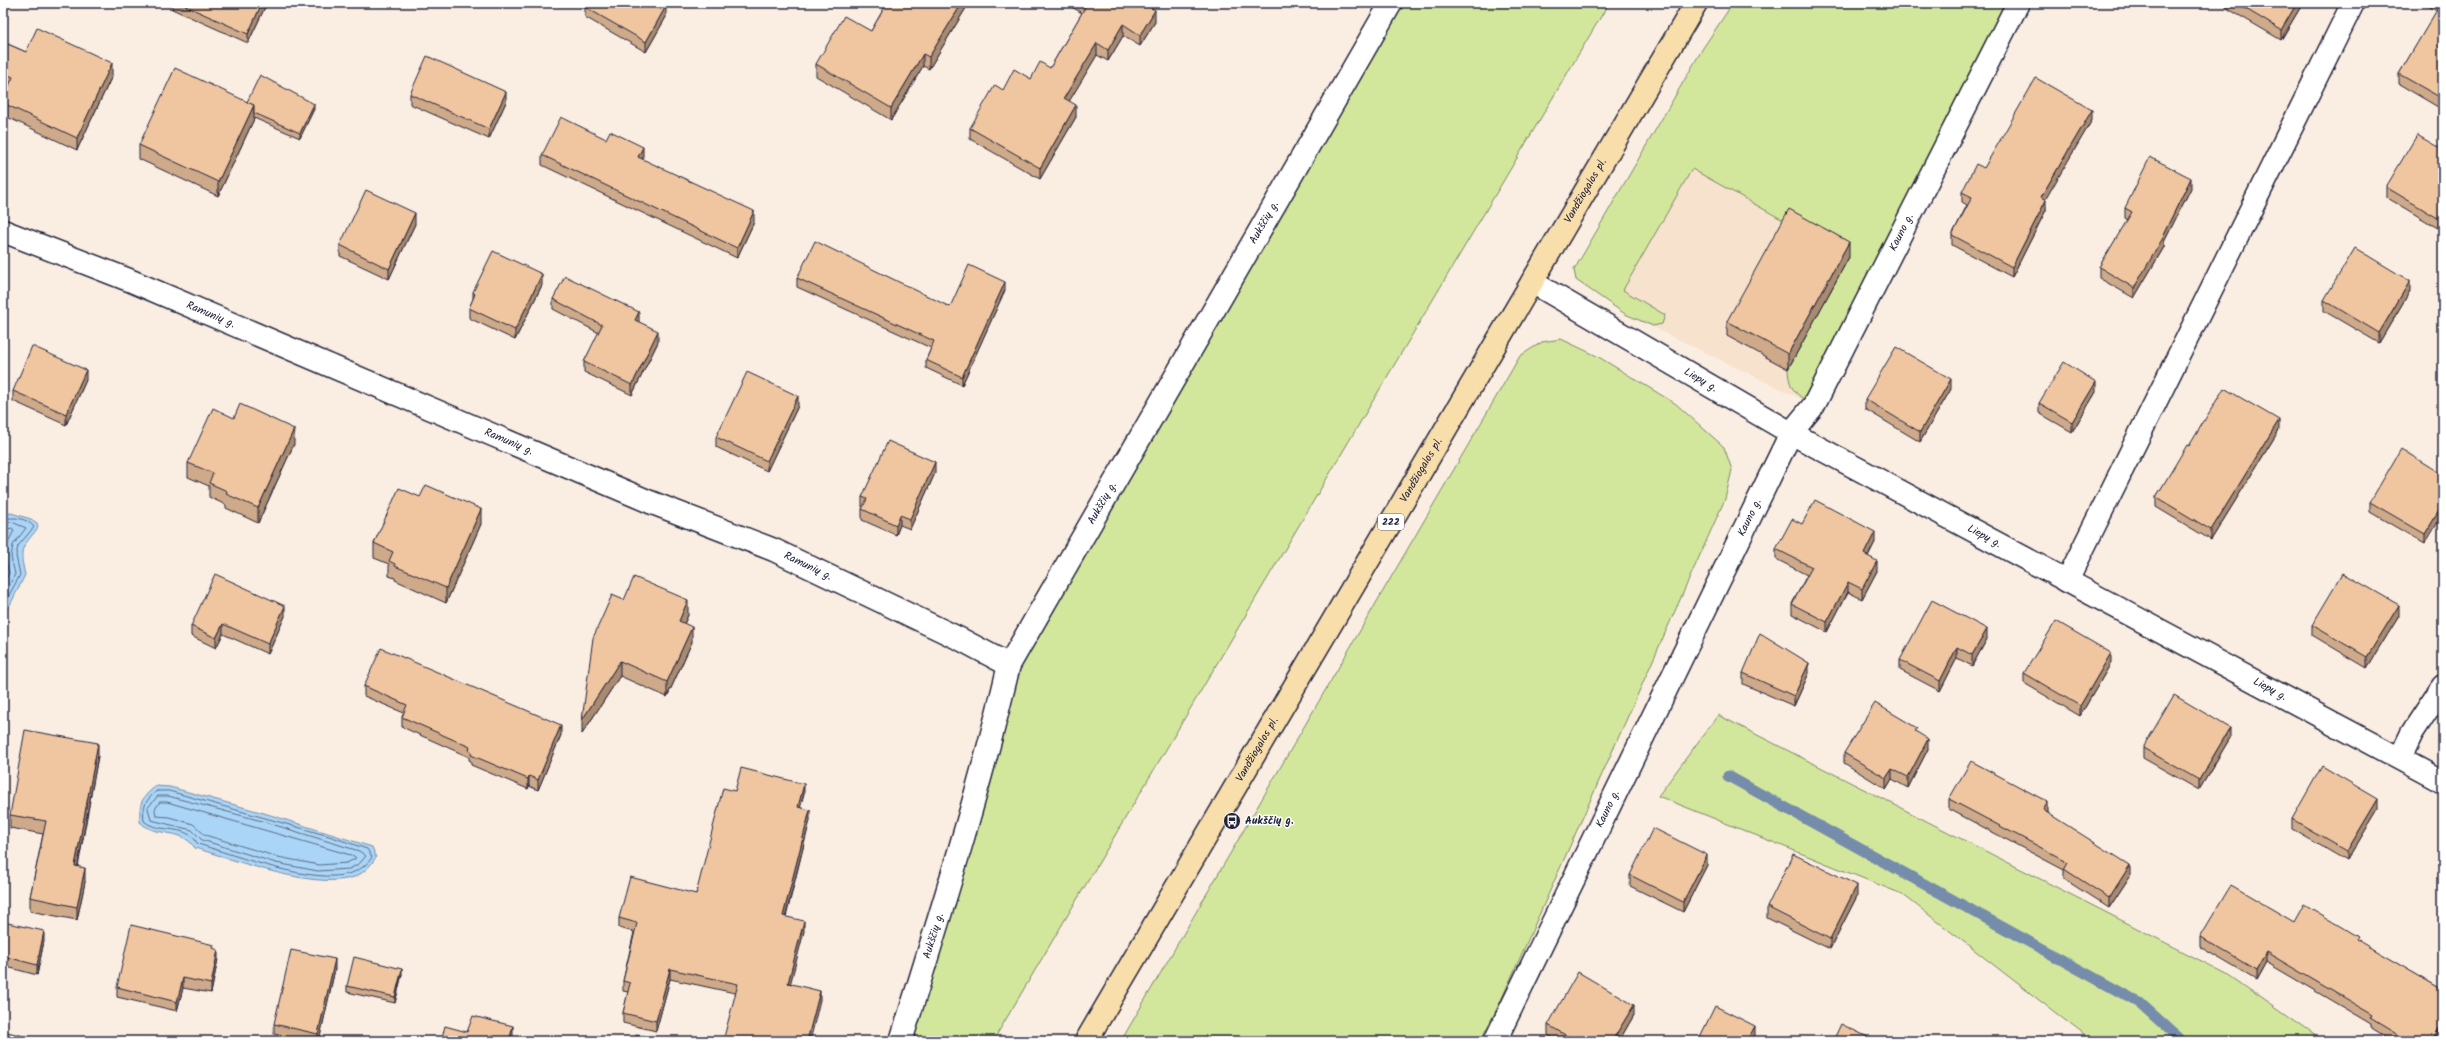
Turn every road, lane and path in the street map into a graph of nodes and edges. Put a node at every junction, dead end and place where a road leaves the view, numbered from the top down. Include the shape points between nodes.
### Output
1 (1391, 3) edge
2 (1696, 3) edge
3 (2018, 3) edge
4 (2353, 3) edge
5 (3, 231) edge
6 (1532, 282) junction
7 (1791, 433) junction
8 (2068, 581) junction
9 (1009, 665) junction
10 (2443, 686) edge
11 (2400, 758) junction
12 (2443, 782) edge
13 (900, 1041) edge
14 (1086, 1041) edge
15 (1495, 1041) edge

1 - 9 street, Aukščių g.
2 - 6 main road, Vandžiogalos pl. / 222
3 - 7 street, Kauno g. via 1814,405
4 - 8 street
5 - 9 street, Ramunių g. via 129,280 650,502 774,550
6 - 7 street, Liepų g.
6 - 14 main road, Vandžiogalos pl. / 222
7 - 8 street, Liepų g.
7 - 15 street, Kauno g.
8 - 11 street, Liepų g.
9 - 13 street, Aukščių g. via 966,830
10 - 11 street via 2412,733
11 - 12 street, Liepų g.

